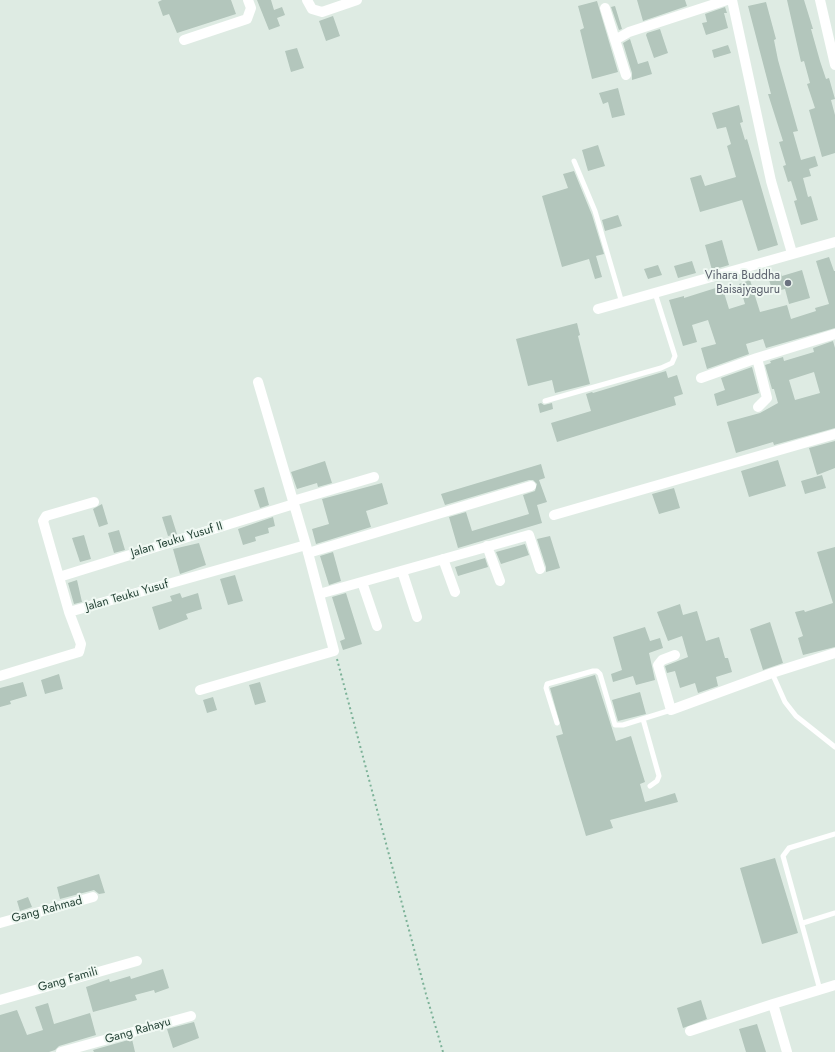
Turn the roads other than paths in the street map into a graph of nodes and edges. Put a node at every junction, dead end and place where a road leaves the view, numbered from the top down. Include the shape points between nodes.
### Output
1 (248, 0) edge
2 (307, 0) edge
3 (357, 0) edge
4 (727, 0) edge
5 (732, 0) edge
6 (820, 0) edge
7 (605, 8) dead end
8 (184, 40) dead end
9 (615, 40) junction
10 (835, 65) edge
11 (626, 75) dead end
12 (574, 161) dead end
13 (835, 242) edge
14 (792, 253) junction
15 (655, 293) junction
16 (622, 302) junction
17 (598, 309) dead end
18 (835, 334) edge
19 (757, 358) junction
20 (701, 378) dead end
21 (258, 382) dead end
22 (545, 401) dead end
23 (758, 407) dead end
24 (835, 434) edge
25 (374, 477) dead end
26 (531, 486) dead end
27 (94, 502) dead end
28 (294, 502) junction
29 (554, 515) dead end
30 (487, 546) junction
31 (307, 549) junction
32 (443, 559) junction
33 (540, 569) dead end
34 (402, 571) junction
35 (59, 576) junction
36 (362, 582) junction
37 (500, 582) dead end
38 (455, 592) dead end
39 (319, 594) junction
40 (69, 612) junction
41 (417, 617) dead end
42 (377, 626) dead end
43 (835, 653) edge
44 (675, 655) dead end
45 (772, 673) junction
46 (0, 676) edge
47 (200, 690) dead end
48 (671, 710) junction
49 (643, 719) junction
50 (557, 724) dead end
51 (835, 747) edge
52 (650, 786) dead end
53 (835, 834) edge
54 (93, 897) dead end
55 (835, 913) edge
56 (0, 923) edge
57 (803, 923) junction
58 (136, 961) dead end
59 (835, 985) edge
60 (820, 990) junction
61 (0, 1000) edge
62 (773, 1004) junction
63 (191, 1016) dead end
64 (690, 1031) dead end
65 (61, 1052) edge
66 (787, 1052) edge

1 - 8 street via 251,13 247,19
2 - 3 street via 312,9 322,12
4 - 9 street via 629,32
5 - 14 street via 771,181
6 - 10 street
7 - 9 street
9 - 11 street
12 - 16 lane via 596,211
13 - 14 street
14 - 15 street
15 - 16 street
15 - 22 lane via 675,356 672,363
16 - 17 street
18 - 19 street
19 - 20 street
19 - 23 street via 766,398
21 - 28 street
24 - 29 street
25 - 28 street, Jalan Teuku Yusuf II
26 - 31 street, Jalan Teuku Yusuf
27 - 35 street via 46,516 44,519
28 - 31 street
28 - 35 street, Jalan Teuku Yusuf II
30 - 32 street
30 - 33 street via 528,535
30 - 37 street
31 - 39 street
31 - 40 street, Jalan Teuku Yusuf
32 - 34 street
32 - 38 street
34 - 36 street
34 - 41 street
35 - 40 street
36 - 39 street
36 - 42 street
39 - 47 street via 334,651
40 - 46 street, Jalan Teuku Yusuf via 81,644 79,652
43 - 45 street
44 - 48 street via 662,660 658,665
45 - 48 street
45 - 51 lane via 785,702 796,716
48 - 49 lane
49 - 50 lane via 619,726 614,724 600,674 593,670 547,684
49 - 52 lane via 659,776
53 - 57 lane via 789,848 784,853 783,859
54 - 56 street, Gang Rahmad
55 - 57 lane
57 - 60 lane
58 - 61 street, Gang Famili
59 - 60 street
60 - 62 street
62 - 64 street
62 - 66 street
63 - 65 street, Gang Rahayu

